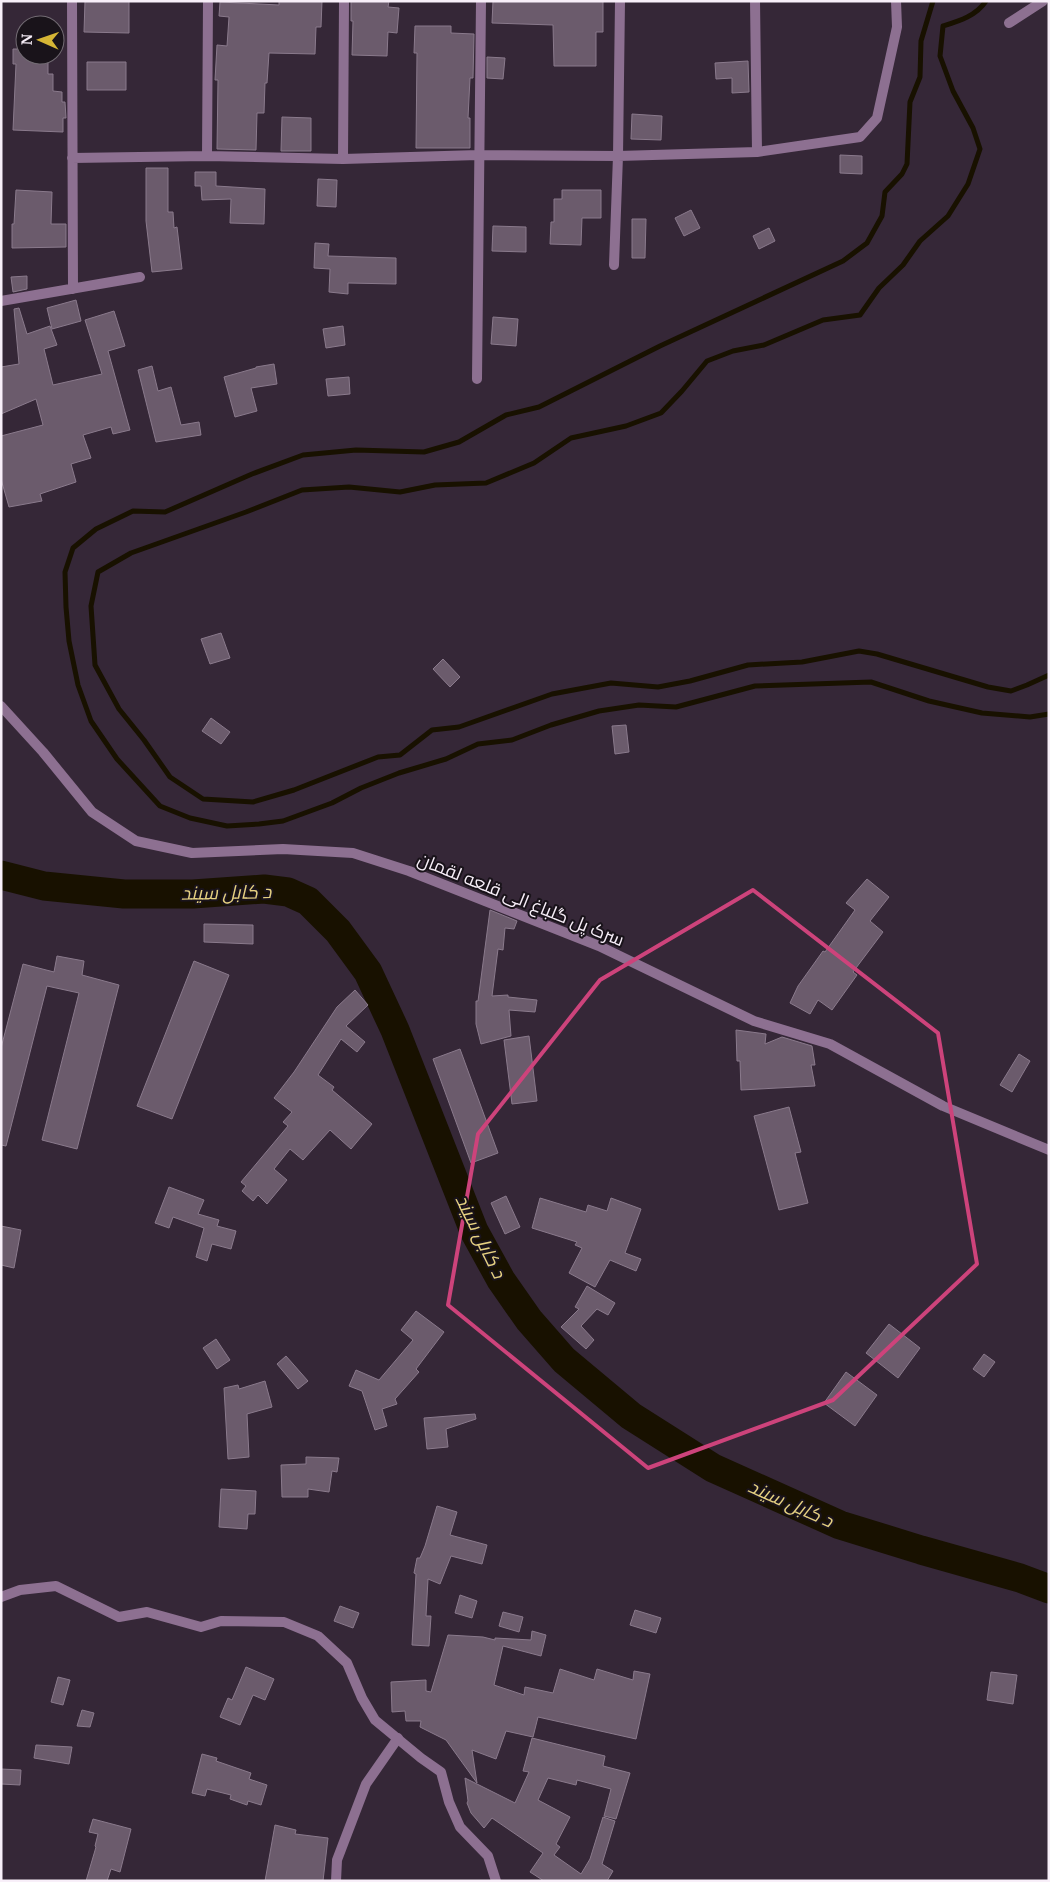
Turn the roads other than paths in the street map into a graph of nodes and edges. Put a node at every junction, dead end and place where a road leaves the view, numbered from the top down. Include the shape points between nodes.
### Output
1 (72, 1) edge
2 (208, 1) edge
3 (344, 1) edge
4 (480, 1) edge
5 (620, 1) edge
6 (755, 1) edge
7 (896, 1) edge
8 (1043, 1) edge
9 (1009, 23) dead end
10 (757, 152) junction
11 (478, 155) junction
12 (207, 156) junction
13 (618, 156) junction
14 (72, 158) junction
15 (343, 160) junction
16 (614, 264) dead end
17 (140, 277) dead end
18 (73, 289) junction
19 (1, 301) edge
20 (477, 379) dead end
21 (1, 706) edge
22 (1049, 1150) edge
23 (1, 1597) edge
24 (398, 1738) junction
25 (336, 1881) edge
26 (496, 1881) edge

1 - 14 street
2 - 12 street
3 - 15 street
4 - 11 street
5 - 13 street
6 - 10 street
7 - 10 street via 897,28 877,118 860,137
8 - 9 street
10 - 13 street
11 - 13 street
11 - 15 street
11 - 20 street
12 - 14 street
12 - 15 street
13 - 16 street
14 - 18 street
17 - 18 street
18 - 19 street
21 - 22 street, سرک پل گلباغ الی قلعه لقمان via 92,812 136,841 192,854 283,849 353,853 409,871 599,946 754,1021 830,1044 943,1106
23 - 24 street via 20,1590 56,1586 119,1617 147,1612 202,1627 221,1621 284,1622 318,1636 347,1663 375,1720
24 - 25 street via 366,1784 337,1860
24 - 26 street via 441,1772 460,1827 488,1856

